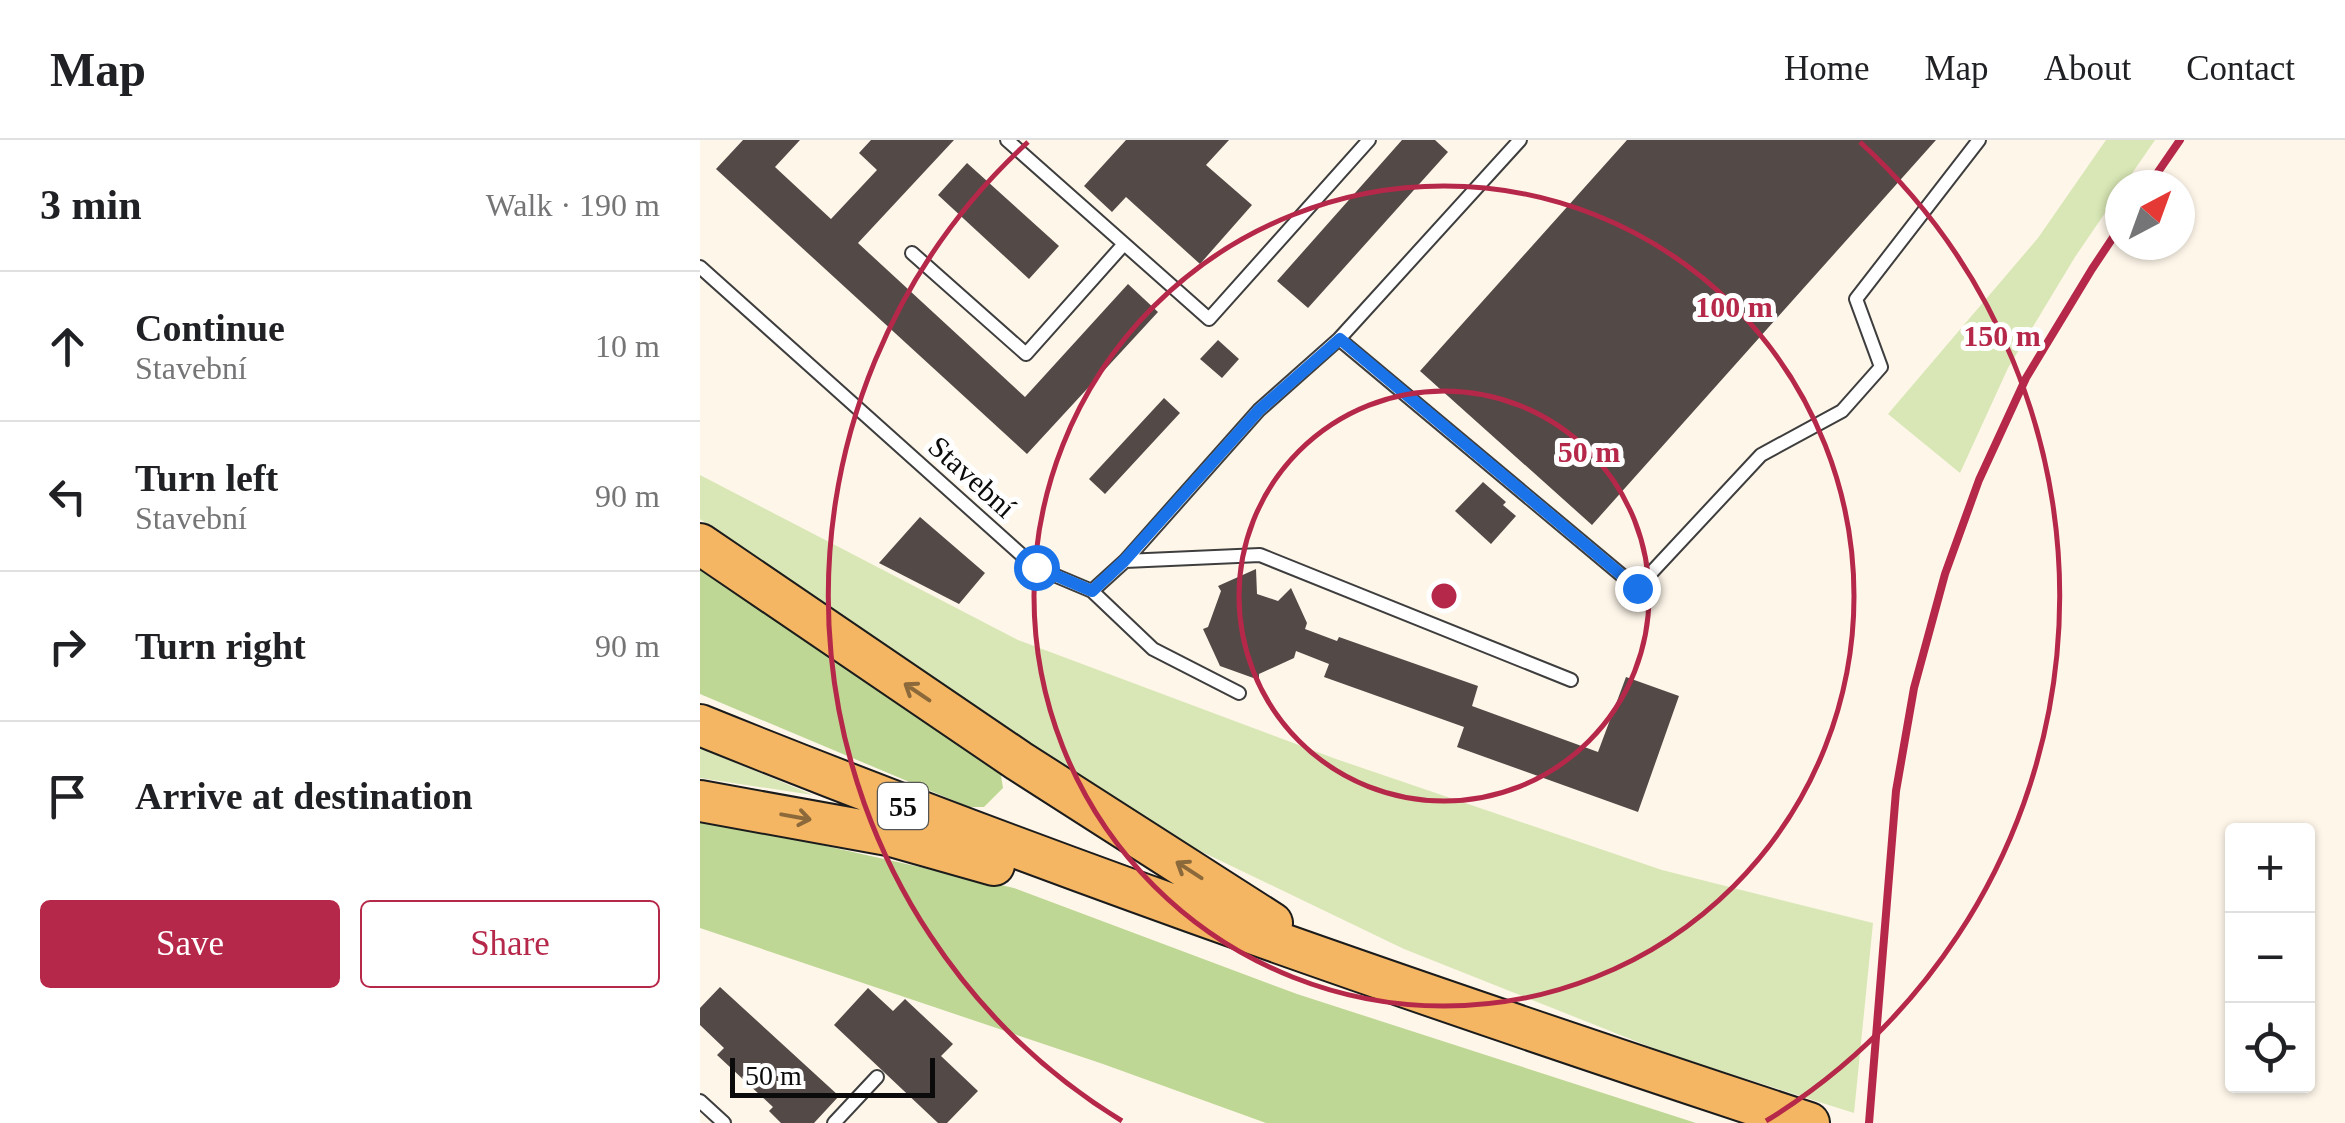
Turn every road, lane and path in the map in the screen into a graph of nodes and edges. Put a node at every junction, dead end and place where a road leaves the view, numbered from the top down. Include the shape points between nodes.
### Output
1 (1008, 140) edge
2 (1369, 140) edge
3 (1520, 140) edge
4 (1979, 140) edge
5 (1124, 244) junction
6 (912, 253) dead end
7 (700, 267) edge
8 (1340, 339) junction
9 (700, 544) edge
10 (1124, 561) junction
11 (1092, 591) junction
12 (1571, 680) dead end
13 (1239, 692) dead end
14 (700, 724) edge
15 (700, 801) edge
16 (1108, 882) junction
17 (1330, 960) junction
18 (878, 1077) dead end
19 (700, 1101) edge
20 (724, 1123) edge
21 (834, 1123) edge
22 (1810, 1123) edge

1 - 5 lane
2 - 5 lane via 1209,319
3 - 8 lane
4 - 8 lane via 1856,299 1881,368 1842,412 1761,455 1637,588
5 - 6 lane via 1026,354
7 - 11 lane, Stavební via 1036,567
8 - 10 lane via 1259,410
17 -> 9 main road via 1019,761
10 - 11 lane
10 - 12 lane via 1260,555
11 - 13 lane via 1153,649
14 - 16 main road, 55
15 -> 16 main road via 888,835 1070,892
16 - 17 main road, 55
17 - 22 main road, 55
18 - 21 lane
19 - 20 lane

